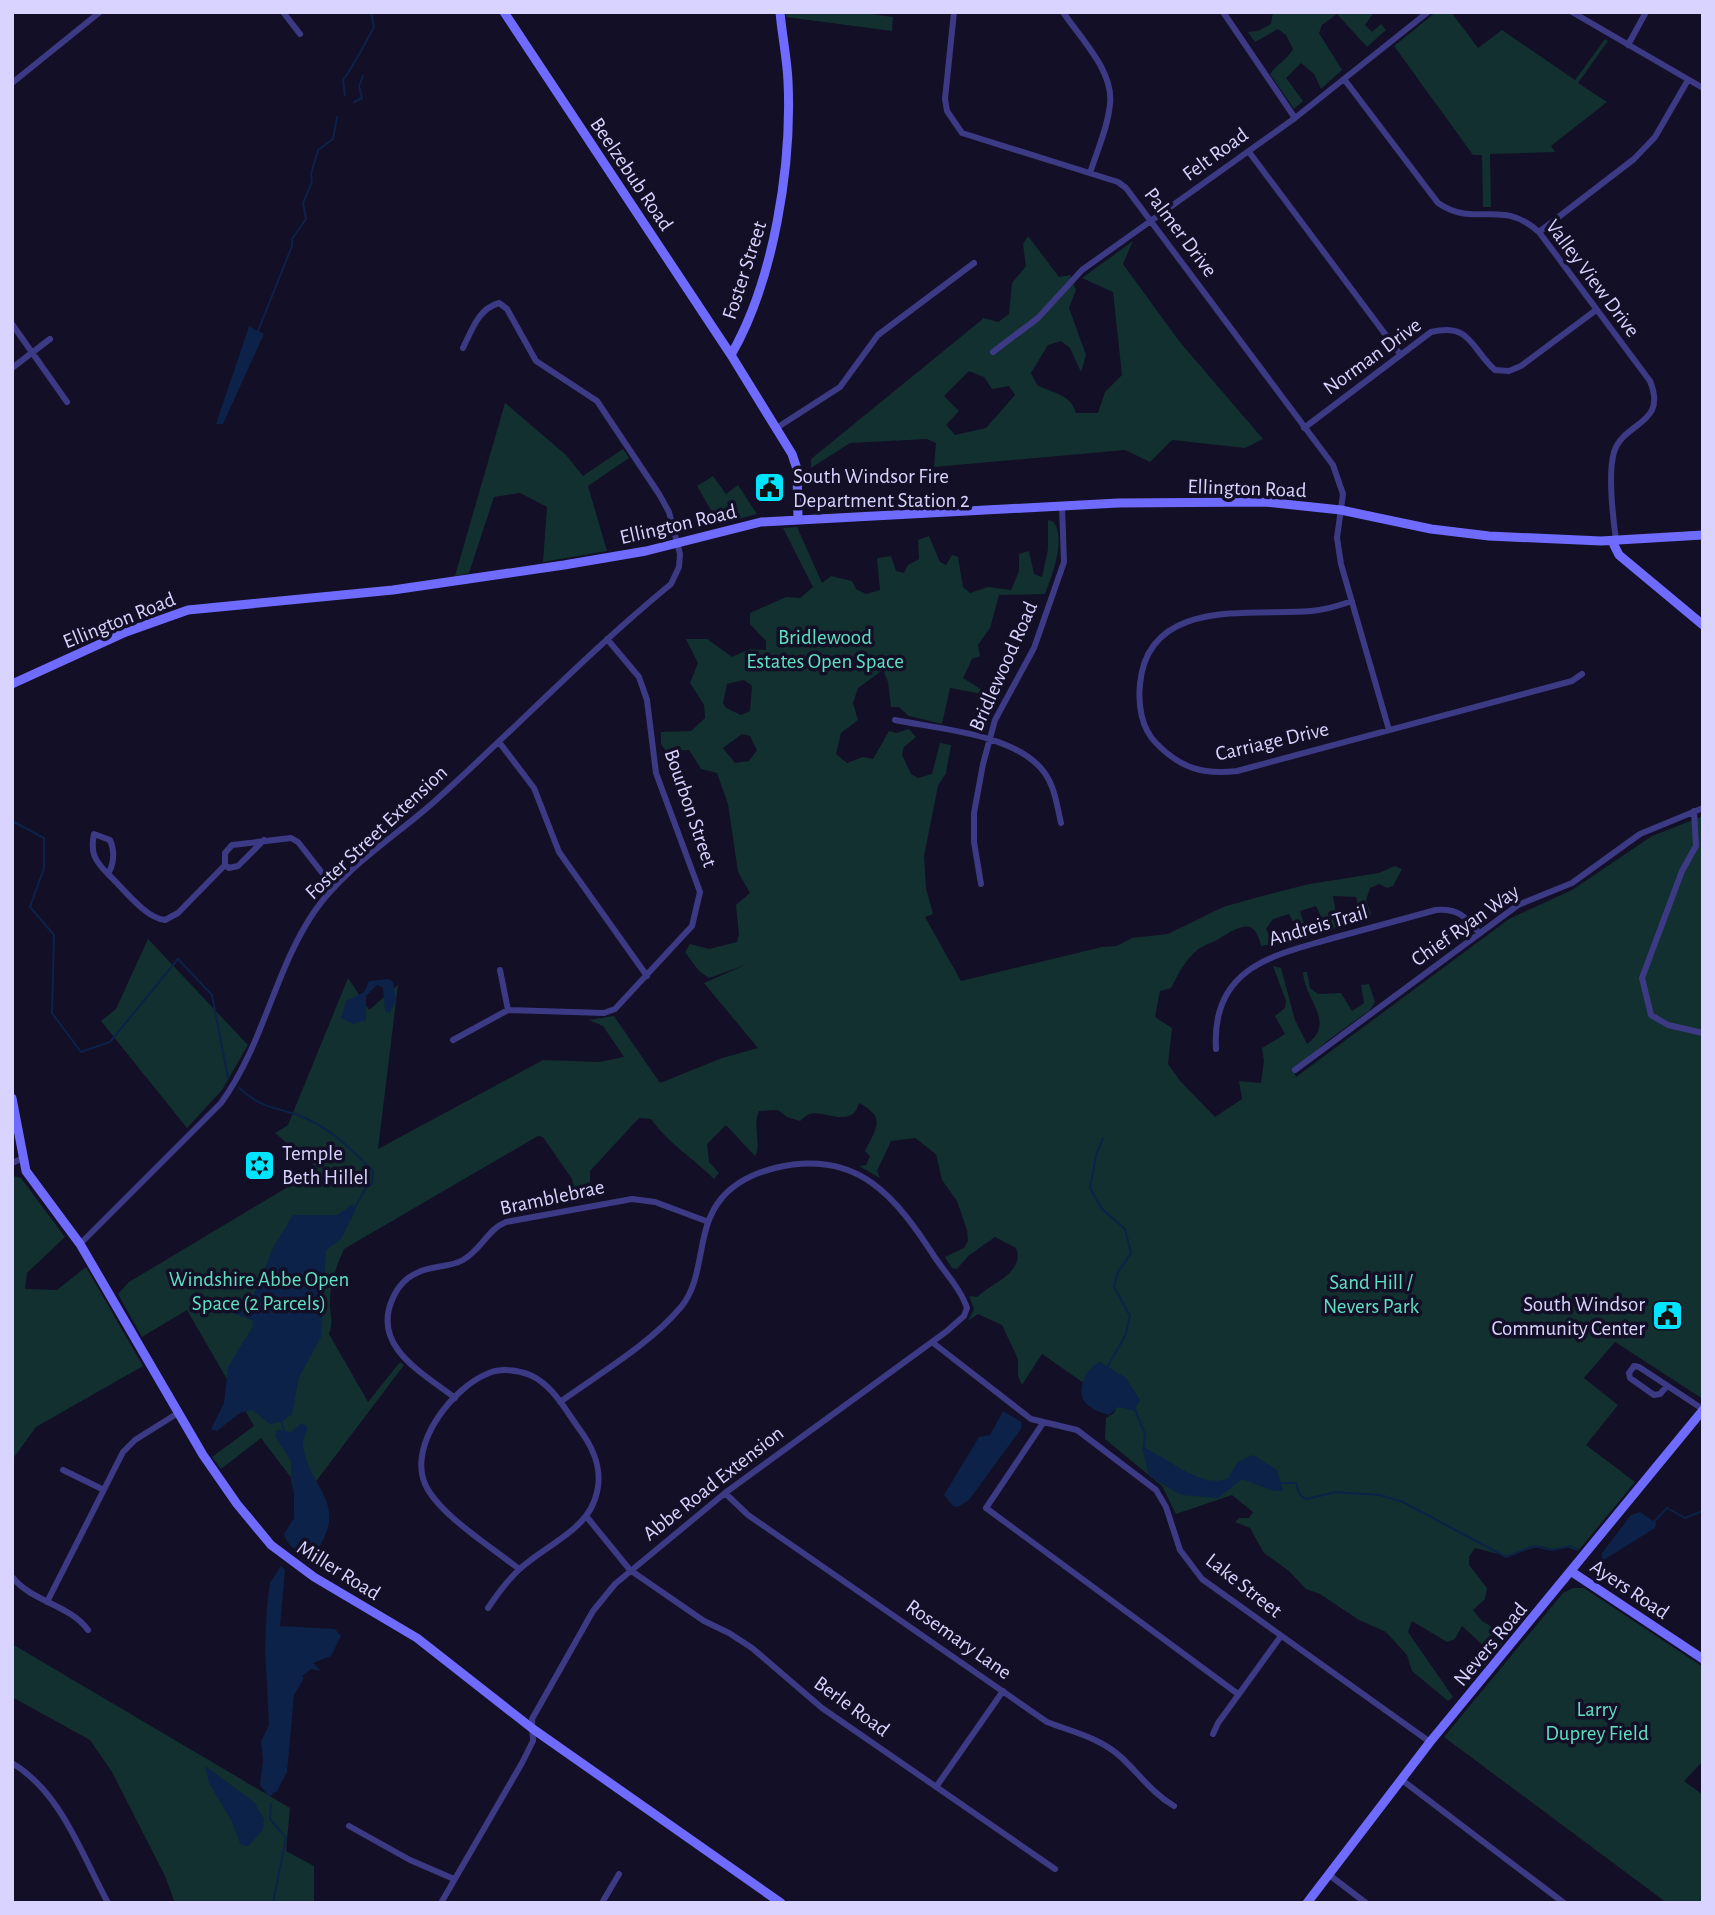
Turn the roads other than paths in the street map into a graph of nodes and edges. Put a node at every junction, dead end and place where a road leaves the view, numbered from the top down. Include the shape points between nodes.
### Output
1 (100, 12) edge
2 (283, 12) edge
3 (504, 12) edge
4 (780, 12) edge
5 (954, 12) edge
6 (1063, 12) edge
7 (1223, 12) edge
8 (1427, 12) edge
9 (1572, 12) edge
10 (1646, 12) edge
11 (300, 34) dead end
12 (1628, 45) junction
13 (1344, 79) junction
14 (1688, 80) junction
15 (12, 83) edge
16 (1703, 88) edge
17 (1295, 118) junction
18 (1249, 152) junction
19 (1090, 173) junction
20 (1152, 221) junction
21 (1539, 232) junction
22 (974, 263) dead end
23 (1596, 310) junction
24 (12, 324) edge
25 (50, 339) dead end
26 (463, 348) dead end
27 (993, 352) dead end
28 (33, 354) junction
29 (1400, 354) junction
30 (731, 355) junction
31 (12, 368) edge
32 (67, 402) dead end
33 (778, 427) junction
34 (1304, 428) junction
35 (1062, 506) junction
36 (1341, 510) junction
37 (798, 519) junction
38 (1703, 535) edge
39 (1616, 540) junction
40 (677, 544) junction
41 (1352, 601) junction
42 (1703, 625) edge
43 (607, 639) junction
44 (1582, 674) dead end
45 (12, 684) edge
46 (895, 720) dead end
47 (1389, 730) junction
48 (989, 740) junction
49 (499, 742) junction
50 (1703, 808) edge
51 (1694, 811) junction
52 (1061, 823) dead end
53 (264, 840) junction
54 (225, 865) junction
55 (108, 874) junction
56 (981, 884) dead end
57 (334, 888) junction
58 (1479, 933) junction
59 (500, 970) dead end
60 (647, 976) junction
61 (508, 1010) junction
62 (1703, 1032) edge
63 (453, 1040) dead end
64 (1216, 1049) dead end
65 (1294, 1070) dead end
66 (12, 1098) edge
67 (17, 1161) edge
68 (706, 1221) junction
69 (80, 1244) junction
70 (932, 1342) junction
71 (1667, 1386) junction
72 (455, 1398) junction
73 (560, 1402) junction
74 (1703, 1410) edge
75 (178, 1413) junction
76 (1042, 1423) junction
77 (63, 1470) dead end
78 (102, 1489) junction
79 (725, 1493) junction
80 (586, 1516) junction
81 (519, 1569) junction
82 (630, 1570) junction
83 (1572, 1572) junction
84 (13, 1578) edge
85 (47, 1602) junction
86 (488, 1608) dead end
87 (88, 1630) dead end
88 (1281, 1636) junction
89 (1703, 1659) edge
90 (1003, 1691) junction
91 (1238, 1694) junction
92 (533, 1729) junction
93 (1213, 1734) dead end
94 (1430, 1742) junction
95 (12, 1763) edge
96 (1402, 1780) junction
97 (936, 1787) junction
98 (1174, 1806) dead end
99 (349, 1826) dead end
100 (1055, 1869) dead end
101 (619, 1874) dead end
102 (1328, 1874) junction
103 (454, 1880) junction
104 (108, 1903) edge
105 (441, 1903) edge
106 (602, 1903) edge
107 (781, 1903) edge
108 (1307, 1903) edge
109 (1366, 1903) edge
110 (1564, 1903) edge

1 - 15 street
2 - 11 street
3 - 30 street, Beelzebub Road
4 - 30 street, Foster Street via 789,84 783,202 756,294
5 - 19 street, Palmer Drive via 946,99 947,111 962,133
6 - 19 street via 1110,89 1108,115
7 - 17 street
8 - 13 street, Felt Road
9 - 12 street
10 - 12 street
12 - 14 street
13 - 17 street, Felt Road
13 - 21 street, Valley View Drive via 1438,203 1451,212 1509,213 1524,218
14 - 16 street
14 - 21 street via 1655,137 1634,159
17 - 18 street, Felt Road
18 - 20 street, Felt Road
18 - 29 street
19 - 20 street, Palmer Drive via 1118,181
20 - 27 street, Felt Road via 1082,270 1038,318
20 - 34 street, Palmer Drive
21 - 23 street, Valley View Drive
22 - 33 street via 878,335 840,387
23 - 29 street, Norman Drive via 1509,371 1495,370 1462,332 1447,328 1431,332
23 - 39 street, Valley View Drive via 1655,394 1648,418 1621,440 1613,455
24 - 28 street
25 - 28 street
26 - 40 street via 479,316 490,306 499,303 507,309 536,361 597,401 610,418 669,512
28 - 31 street
28 - 32 street
29 - 34 street, Norman Drive
30 - 33 street
33 - 37 street via 797,468
34 - 36 street, Palmer Drive via 1340,478
35 - 36 street, Ellington Road via 1265,502
35 - 37 street, Ellington Road
35 - 48 street, Bridlewood Road via 1064,562 1040,636 1003,700
36 - 39 street, Ellington Road via 1431,529
36 - 41 street, Palmer Drive via 1337,538
37 - 40 street, Ellington Road via 761,523
38 - 39 street, Ellington Road
39 - 42 street via 1624,558
40 - 43 street, Foster Street Extension via 679,567 671,584
40 - 45 street, Ellington Road via 393,590 188,610 126,632
41 - 47 street, Palmer Drive
41 - 47 street, Carriage Drive via 1310,611 1191,619 1167,633 1149,653 1141,672 1141,716 1150,737 1169,757 1191,769 1215,774
43 - 49 street, Foster Street Extension
43 - 60 street, Bourbon Street via 639,677 647,700 656,773 700,892 692,926
44 - 47 street, Carriage Drive via 1572,681
46 - 48 street
48 - 52 street via 1031,757 1055,795
48 - 56 street, Bridlewood Road via 974,813
49 - 57 street, Foster Street Extension
49 - 60 street via 534,788 559,852
50 - 51 street, Chief Ryan Way
51 - 58 street, Chief Ryan Way via 1640,834 1572,883 1518,905
51 - 62 street via 1696,846 1682,871 1642,985 1648,1010 1657,1021
53 - 54 street via 238,866
53 - 54 street via 232,845 225,853
53 - 57 street via 295,839
54 - 55 street via 176,916 165,920 153,916
55 - 55 street via 92,854 94,834 112,846
57 - 69 street, Foster Street Extension via 297,945 239,1078 220,1103
58 - 64 street, Andreis Trail via 1465,916 1451,909 1436,910 1267,957 1234,982 1223,1000 1215,1030
58 - 65 street, Chief Ryan Way
59 - 61 street
60 - 61 street, Bourbon Street via 615,1009 604,1013
61 - 63 street
66 - 67 street, Miller Road
67 - 69 street, Miller Road
68 - 70 street, Abbe Road Extension via 732,1188 760,1172 803,1163 847,1169 879,1186 894,1199 967,1308 964,1316
68 - 72 street, Bramblebrae via 655,1202 632,1199 506,1222 496,1226 463,1261 418,1272 404,1281 388,1311 390,1339 404,1358
68 - 73 street via 683,1304 666,1324
69 - 75 street, Miller Road
70 - 76 street, Lake Street
70 - 79 street, Abbe Road Extension
71 - 71 street via 1637,1366 1629,1374 1654,1395
71 - 74 street
72 - 73 street via 471,1381 491,1371 510,1370 531,1376
72 - 81 street via 431,1430 421,1466 425,1483 436,1502
73 - 80 street via 597,1460 600,1480
74 - 83 street, Nevers Road
75 - 78 street via 126,1449
75 - 92 street, Miller Road via 237,1504 286,1559 417,1638
76 - 88 street, Lake Street via 1077,1430 1156,1490 1189,1565
76 - 91 street via 986,1508
77 - 78 street
78 - 85 street
79 - 82 street, Abbe Road Extension
79 - 90 street, Rosemary Lane via 748,1515
80 - 81 street
80 - 82 street, Berle Road
81 - 86 street
82 - 92 street, Abbe Road Extension via 593,1611 532,1719
82 - 97 street, Berle Road via 752,1648 822,1708
83 - 89 street, Ayers Road
83 - 94 street, Nevers Road
84 - 85 street via 21,1588
85 - 87 street via 80,1619
88 - 91 street
88 - 94 street, Lake Street
90 - 97 street
90 - 98 street, Rosemary Lane via 1047,1722 1105,1746 1158,1797
91 - 93 street
92 - 103 street, Abbe Road Extension via 533,1741
92 - 107 street, Miller Road
94 - 96 street, Nevers Road
95 - 104 street via 54,1802
96 - 102 street, Nevers Road
96 - 110 street
97 - 100 street, Berle Road
99 - 103 street
101 - 106 street
102 - 108 street, Nevers Road
102 - 109 street
103 - 105 street, Abbe Road Extension

